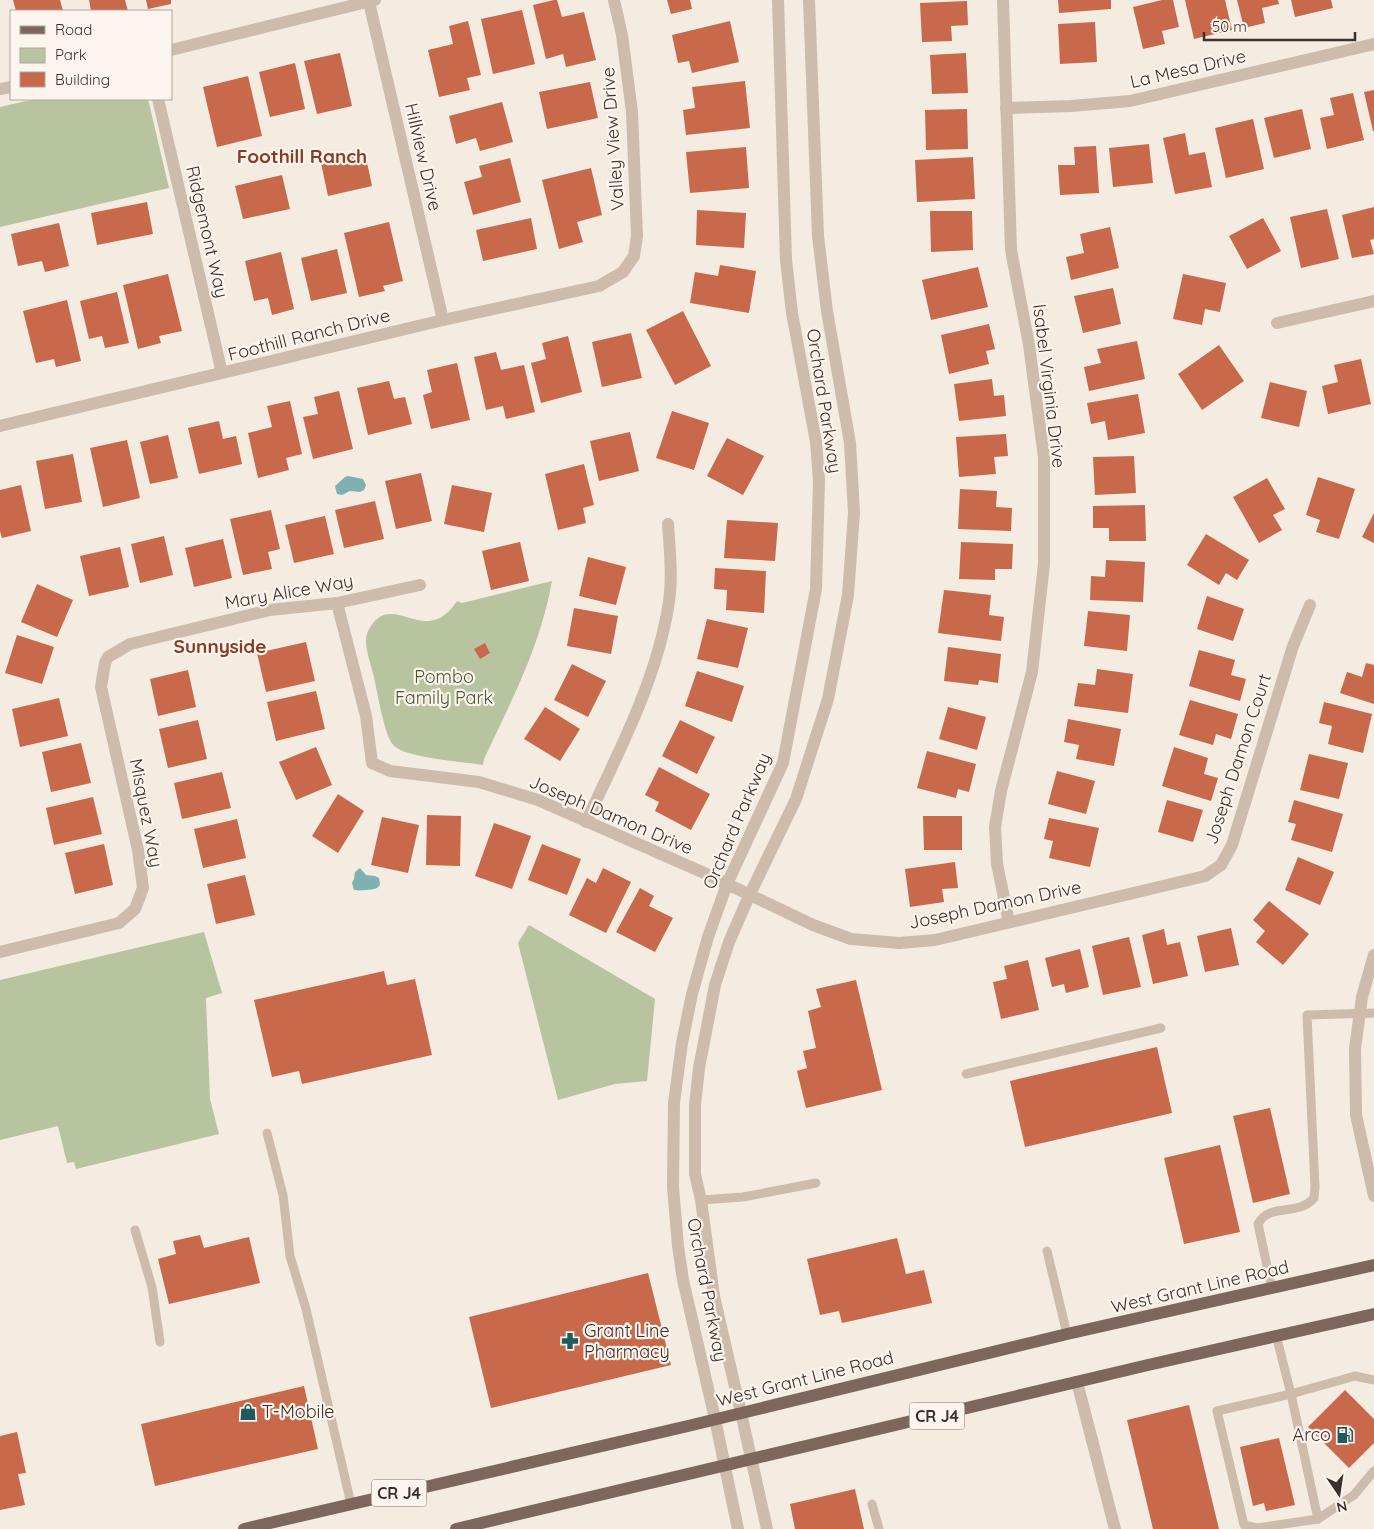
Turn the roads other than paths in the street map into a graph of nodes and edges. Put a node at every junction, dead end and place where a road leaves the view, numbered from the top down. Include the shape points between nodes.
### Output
1 (614, 0) edge
2 (778, 0) edge
3 (809, 0) edge
4 (1003, 0) edge
5 (373, 1) edge
6 (1374, 44) edge
7 (172, 50) edge
8 (158, 100) edge
9 (1006, 108) junction
10 (623, 272) joint
11 (1374, 301) edge
12 (443, 320) junction
13 (1277, 323) dead end
14 (222, 373) junction
15 (0, 426) edge
16 (668, 524) dead end
17 (420, 585) dead end
18 (337, 603) junction
19 (1310, 605) dead end
20 (108, 657) joint
21 (586, 822) junction
22 (727, 884) junction
23 (1162, 886) joint
24 (749, 896) junction
25 (1009, 922) junction
26 (0, 952) edge
27 (1374, 955) edge
28 (1360, 1013) junction
29 (1374, 1013) edge
30 (1161, 1028) dead end
31 (966, 1074) dead end
32 (267, 1133) dead end
33 (816, 1183) dead end
34 (1374, 1196) edge
35 (701, 1200) junction
36 (135, 1230) dead end
37 (1047, 1251) dead end
38 (1374, 1264) edge
39 (1272, 1289) junction
40 (1374, 1314) edge
41 (1067, 1334) junction
42 (1276, 1335) junction
43 (160, 1342) dead end
44 (1374, 1380) edge
45 (1077, 1382) junction
46 (1291, 1394) junction
47 (741, 1413) junction
48 (715, 1419) junction
49 (751, 1460) junction
50 (725, 1466) junction
51 (1374, 1471) edge
52 (351, 1504) junction
53 (872, 1504) dead end
54 (1318, 1520) junction
55 (244, 1529) edge
56 (456, 1529) edge
57 (738, 1529) edge
58 (767, 1529) edge
59 (879, 1529) edge
60 (1115, 1529) edge
61 (1257, 1529) edge

1 - 10 street, Valley View Drive via 632,112 637,236 634,256
2 - 22 street, Orchard Parkway via 786,260 792,313 816,442 819,481 816,589 783,763
3 - 24 street, Orchard Parkway via 818,236 827,311 850,443 854,513 848,595 828,699 796,799
4 - 9 street, Isabel Virginia Drive
5 - 7 street
5 - 12 street, Hillview Drive
6 - 9 street, La Mesa Drive via 1130,101
8 - 14 street, Ridgemont Way
9 - 25 street, Isabel Virginia Drive via 1011,250 1029,345 1044,457 1044,564 1032,672 1001,791 995,827 997,864
10 - 12 street, Foothill Ranch Drive via 599,286
11 - 13 street
12 - 14 street, Foothill Ranch Drive
14 - 15 street, Foothill Ranch Drive
16 - 21 street via 672,566 669,607 658,652 634,720
17 - 18 street, Mary Alice Way
18 - 20 street, Mary Alice Way via 270,610 130,644
18 - 21 street, Joseph Damon Drive via 366,716 372,763 390,771 479,782 538,800
19 - 23 street, Joseph Damon Court via 1293,646 1232,845 1221,865 1205,876
20 - 26 street, Misquez Way via 101,687 138,850 143,888 135,909 119,923
21 - 22 street, Joseph Damon Drive
22 - 24 street, Joseph Damon Drive
22 - 48 street, Orchard Parkway via 692,994 674,1103 673,1144 674,1210 679,1255
23 - 25 street, Joseph Damon Drive
24 - 25 street, Joseph Damon Drive via 851,939 900,943 935,940
24 - 35 street, Orchard Parkway via 715,985 699,1068 694,1136 695,1174
27 - 28 street
28 - 29 lane
28 - 34 street via 1354,1049 1356,1115
28 - 39 lane via 1307,1015 1314,1198 1304,1207 1270,1212 1258,1224
30 - 31 lane
32 - 52 lane via 283,1195 290,1256 306,1309
33 - 35 lane via 743,1197
35 - 47 street, Orchard Parkway via 714,1296
36 - 43 lane via 152,1287
37 - 41 lane
38 - 39 main road, West Grant Line Road / CR J4
39 - 41 main road, West Grant Line Road / CR J4
40 - 42 main road, CR J4
41 - 47 main road, West Grant Line Road / CR J4
42 - 45 main road, CR J4
42 - 46 lane
44 - 46 lane via 1354,1376
45 - 49 main road, CR J4
45 - 60 street
46 - 54 lane
46 - 61 lane via 1218,1411 1244,1525
47 - 48 main road, West Grant Line Road / CR J4
47 - 49 street, Orchard Parkway
48 - 50 street, Orchard Parkway
48 - 52 main road, West Grant Line Road / CR J4
49 - 50 main road, CR J4
49 - 58 street, Orchard Parkway
50 - 56 main road, CR J4
50 - 57 street, Orchard Parkway
51 - 54 lane via 1354,1495
52 - 55 main road, West Grant Line Road / CR J4
53 - 59 lane
54 - 61 lane

